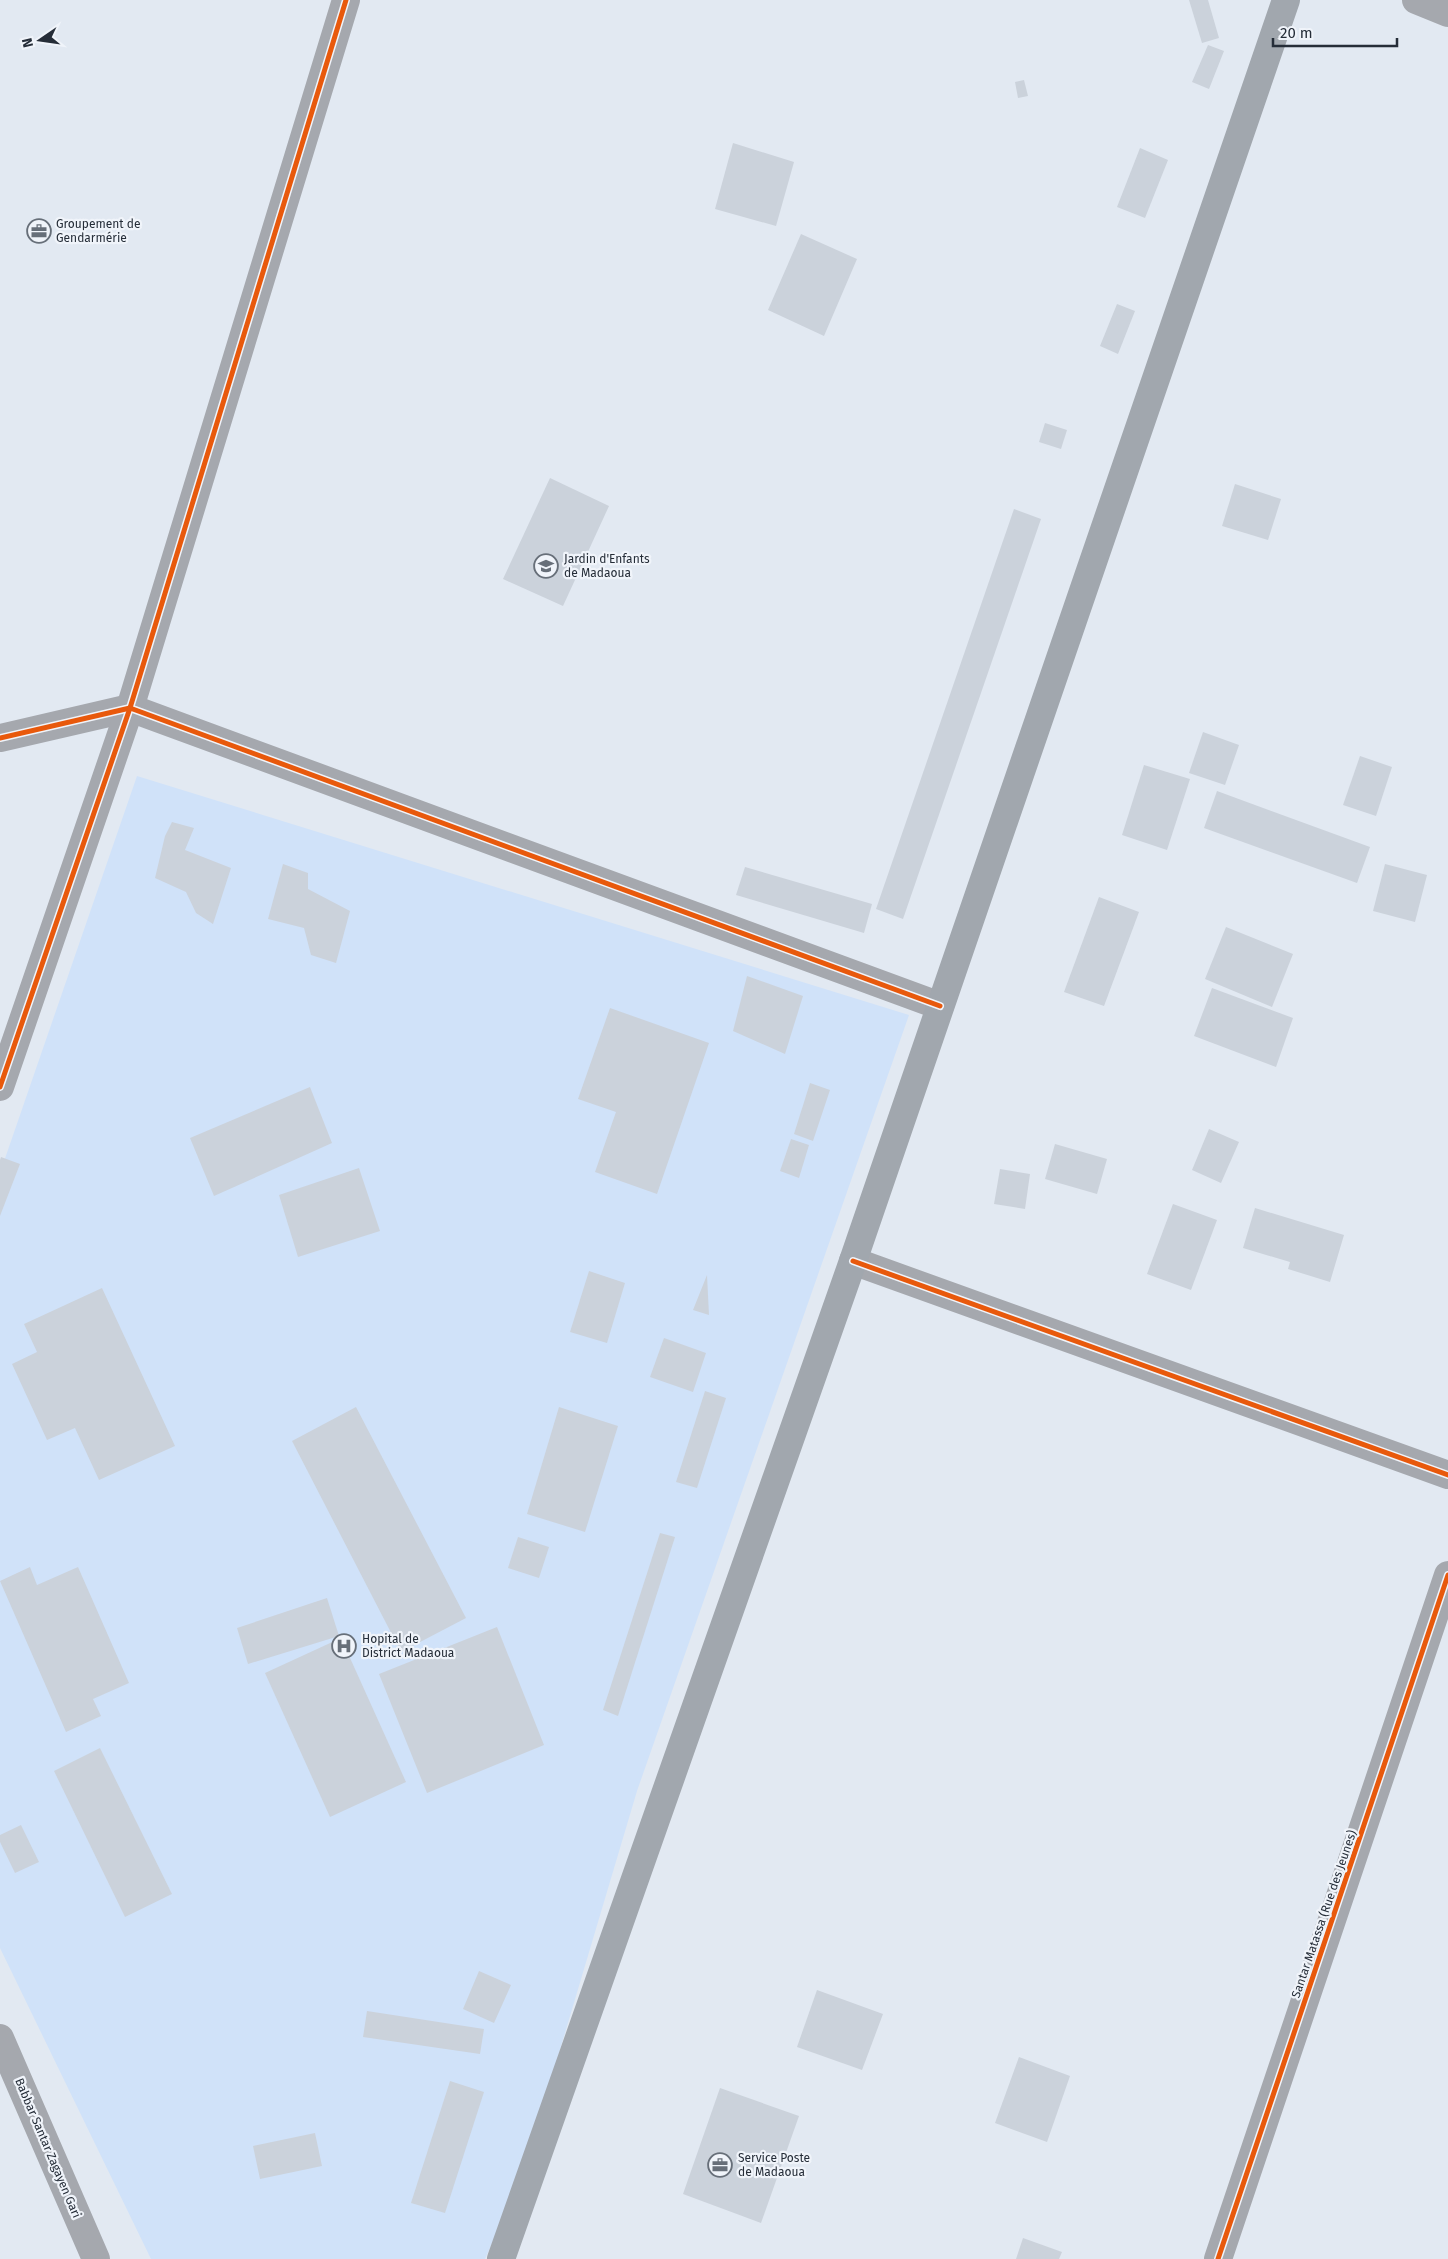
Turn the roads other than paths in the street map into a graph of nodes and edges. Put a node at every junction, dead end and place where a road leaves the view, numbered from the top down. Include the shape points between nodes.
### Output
1 (346, 0) edge
2 (1286, 0) edge
3 (1416, 0) edge
4 (1448, 13) edge
5 (130, 708) junction
6 (0, 738) edge
7 (940, 1006) junction
8 (0, 1087) edge
9 (853, 1261) junction
10 (1448, 1475) edge
11 (1448, 1575) edge
12 (0, 2038) edge
13 (96, 2259) edge
14 (501, 2259) edge
15 (1218, 2259) edge

1 - 5 street
2 - 7 highway
3 - 4 street
5 - 6 street
5 - 7 street
5 - 8 street
7 - 9 highway
9 - 10 street
9 - 14 highway
11 - 15 street, Santar Matassa (Rue des Jeunes)
12 - 13 street, Babbar Santar Zagayen Gari

